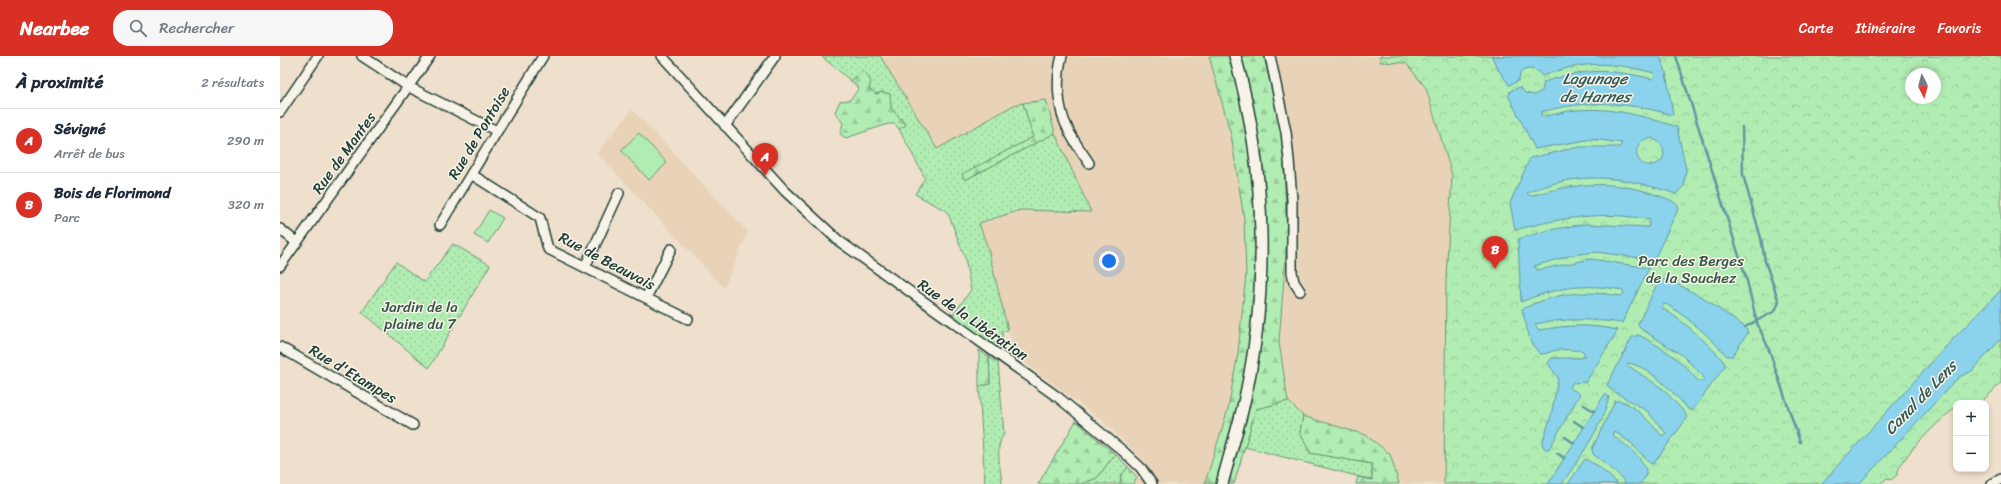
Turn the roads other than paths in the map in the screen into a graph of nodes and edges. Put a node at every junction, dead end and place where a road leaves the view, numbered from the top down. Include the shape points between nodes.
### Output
1 (318, 56) edge
2 (362, 56) edge
3 (430, 56) edge
4 (542, 56) edge
5 (662, 56) edge
6 (775, 56) edge
7 (1062, 56) edge
8 (1235, 56) edge
9 (1270, 56) edge
10 (409, 87) junction
11 (280, 112) edge
12 (725, 126) junction
13 (496, 131) junction
14 (1089, 163) dead end
15 (471, 174) junction
16 (619, 193) dead end
17 (440, 225) dead end
18 (280, 229) edge
19 (296, 242) junction
20 (671, 249) dead end
21 (280, 266) edge
22 (585, 267) junction
23 (1300, 291) dead end
24 (646, 298) junction
25 (688, 319) dead end
26 (280, 347) edge
27 (413, 425) dead end
28 (2001, 479) edge
29 (1152, 484) edge
30 (1222, 484) edge
31 (1992, 484) edge

1 - 11 street
2 - 10 street
3 - 10 street, Rue de Mantes
4 - 13 street, Rue de Pontoise
5 - 12 street, Rue de la Libération
6 - 12 street
7 - 14 street via 1060,103 1067,128
8 - 30 main road via 1247,106 1259,187 1261,270 1250,369 1242,411
9 - 23 street via 1286,139 1292,200 1292,272 1294,282
10 - 13 street
10 - 19 street, Rue de Mantes
12 - 29 street, Rue de la Libération via 806,212 839,241 1059,398 1141,468
13 - 15 street, Rue de Pontoise
15 - 17 street, Rue de Pontoise
15 - 22 street, Rue de Beauvais via 540,218 548,249
16 - 22 street
18 - 19 street
19 - 21 street, Rue de Mantes
20 - 24 street
22 - 24 street, Rue de Beauvais
24 - 25 street, Rue de Beauvais
26 - 27 street, Rue d'Etampes
28 - 31 street

